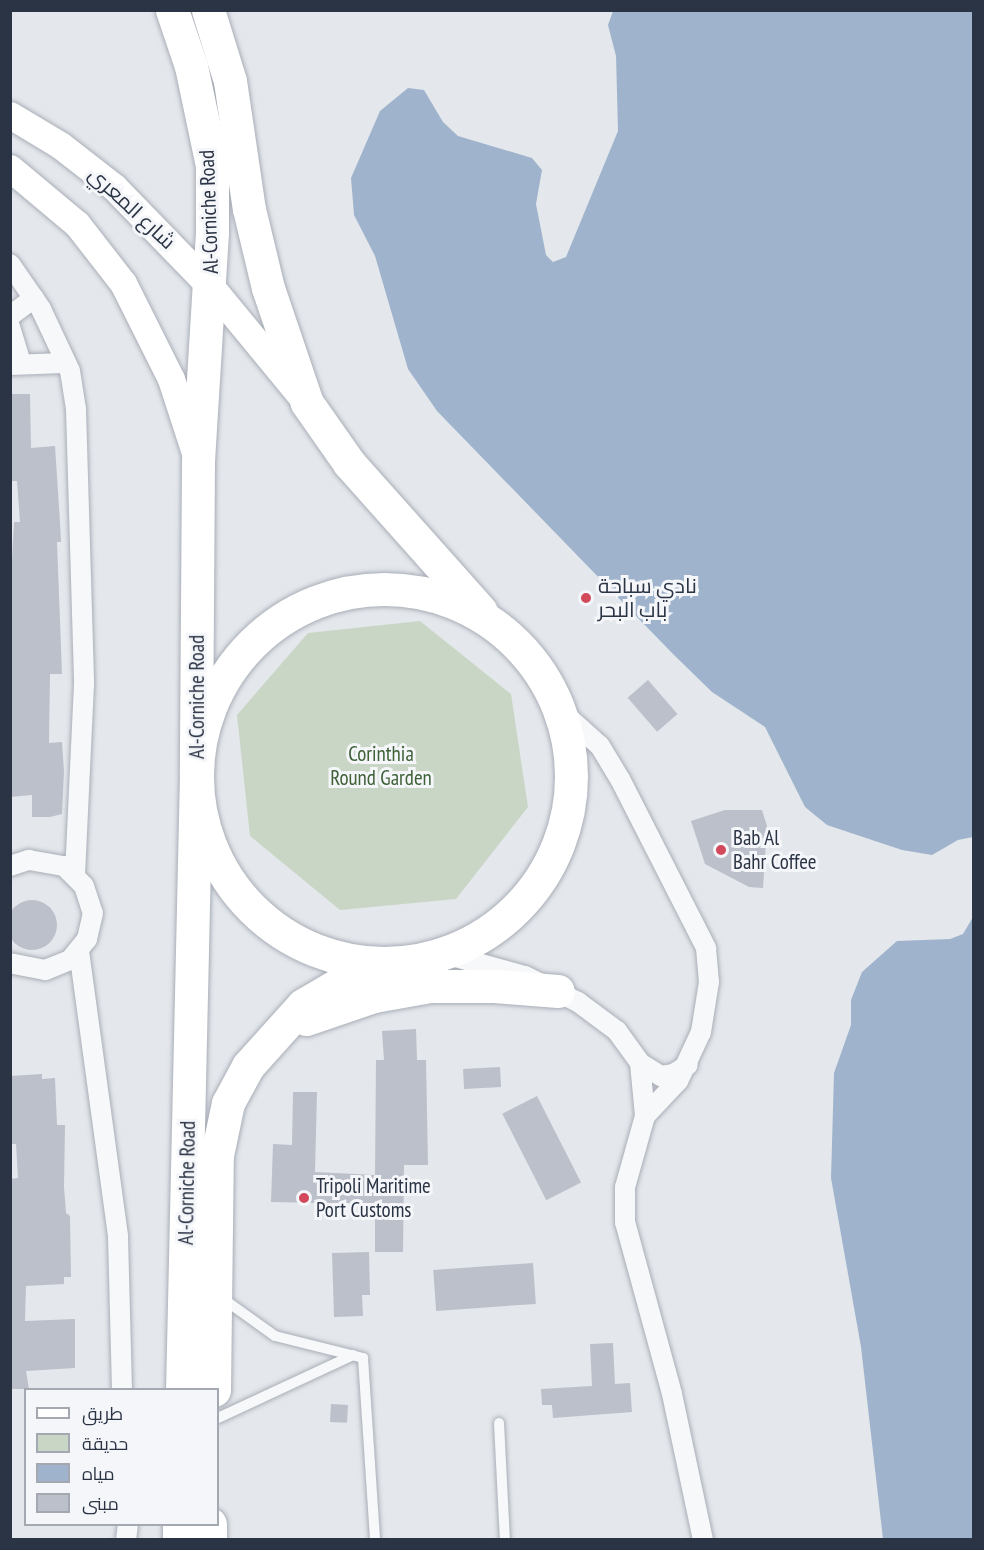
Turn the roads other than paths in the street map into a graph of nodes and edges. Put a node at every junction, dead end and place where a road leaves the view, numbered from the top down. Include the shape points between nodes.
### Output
1 (172, 10) edge
2 (208, 10) edge
3 (10, 114) edge
4 (10, 168) edge
5 (10, 264) edge
6 (212, 288) junction
7 (34, 297) junction
8 (10, 316) edge
9 (10, 327) edge
10 (64, 363) junction
11 (16, 364) edge
12 (307, 403) junction
13 (198, 462) junction
14 (488, 619) junction
15 (561, 711) junction
16 (196, 774) junction
17 (10, 867) edge
18 (75, 874) junction
19 (79, 951) junction
20 (445, 954) junction
21 (10, 963) edge
22 (373, 964) junction
23 (558, 992) junction
24 (274, 1033) junction
25 (640, 1063) junction
26 (689, 1064) junction
27 (645, 1116) junction
28 (216, 1293) junction
29 (353, 1355) junction
30 (122, 1388) edge
31 (182, 1388) edge
32 (214, 1388) edge
33 (219, 1418) edge
34 (499, 1423) dead end
35 (375, 1539) edge
36 (505, 1539) edge
37 (703, 1539) edge

1 - 6 highway, Al-Corniche Road via 191,66 212,166
2 - 12 highway, Al-Corniche Road via 230,81 249,209 265,276
3 - 6 street, شارع المعري via 60,145 114,188
4 - 13 street via 77,224 123,283 171,379
5 - 7 street
6 - 12 street, شارع المعري
6 - 13 highway, Al-Corniche Road
7 - 8 street
7 - 10 street
9 - 11 street
10 - 11 street
10 - 18 street via 70,371 76,410 82,553 84,684
12 - 14 highway, Al-Corniche Road via 349,463
13 - 16 highway, Al-Corniche Road
14 - 15 highway via 518,644 543,676
14 - 16 highway via 452,601 423,593 374,588 334,595 297,610 264,633 236,662 215,696 201,734
15 - 20 highway via 572,777 560,842 546,871 503,922
15 - 26 street via 600,746 645,822 701,932 709,964 708,997
16 - 22 highway via 206,832 218,866 246,905 294,940 326,956
16 - 31 highway, Al-Corniche Road
17 - 18 street via 29,860 47,860
18 - 19 street via 90,899 93,913 89,933
19 - 21 street via 70,960 45,970
19 - 30 street via 118,1238
20 - 22 highway
20 - 23 street via 500,967
22 - 24 highway, Al-Corniche Road via 303,1005
23 - 24 highway via 430,986 374,996
23 - 25 street via 617,1031
24 - 28 highway, Al-Corniche Road via 237,1082 228,1103 217,1155
25 - 26 street via 651,1072 668,1076
25 - 27 street
26 - 27 street via 670,1093
27 - 37 street via 625,1187 625,1222 672,1394
28 - 29 lane via 267,1333
28 - 32 highway, Al-Corniche Road
29 - 33 lane
29 - 35 lane via 359,1355 365,1363
34 - 36 lane

